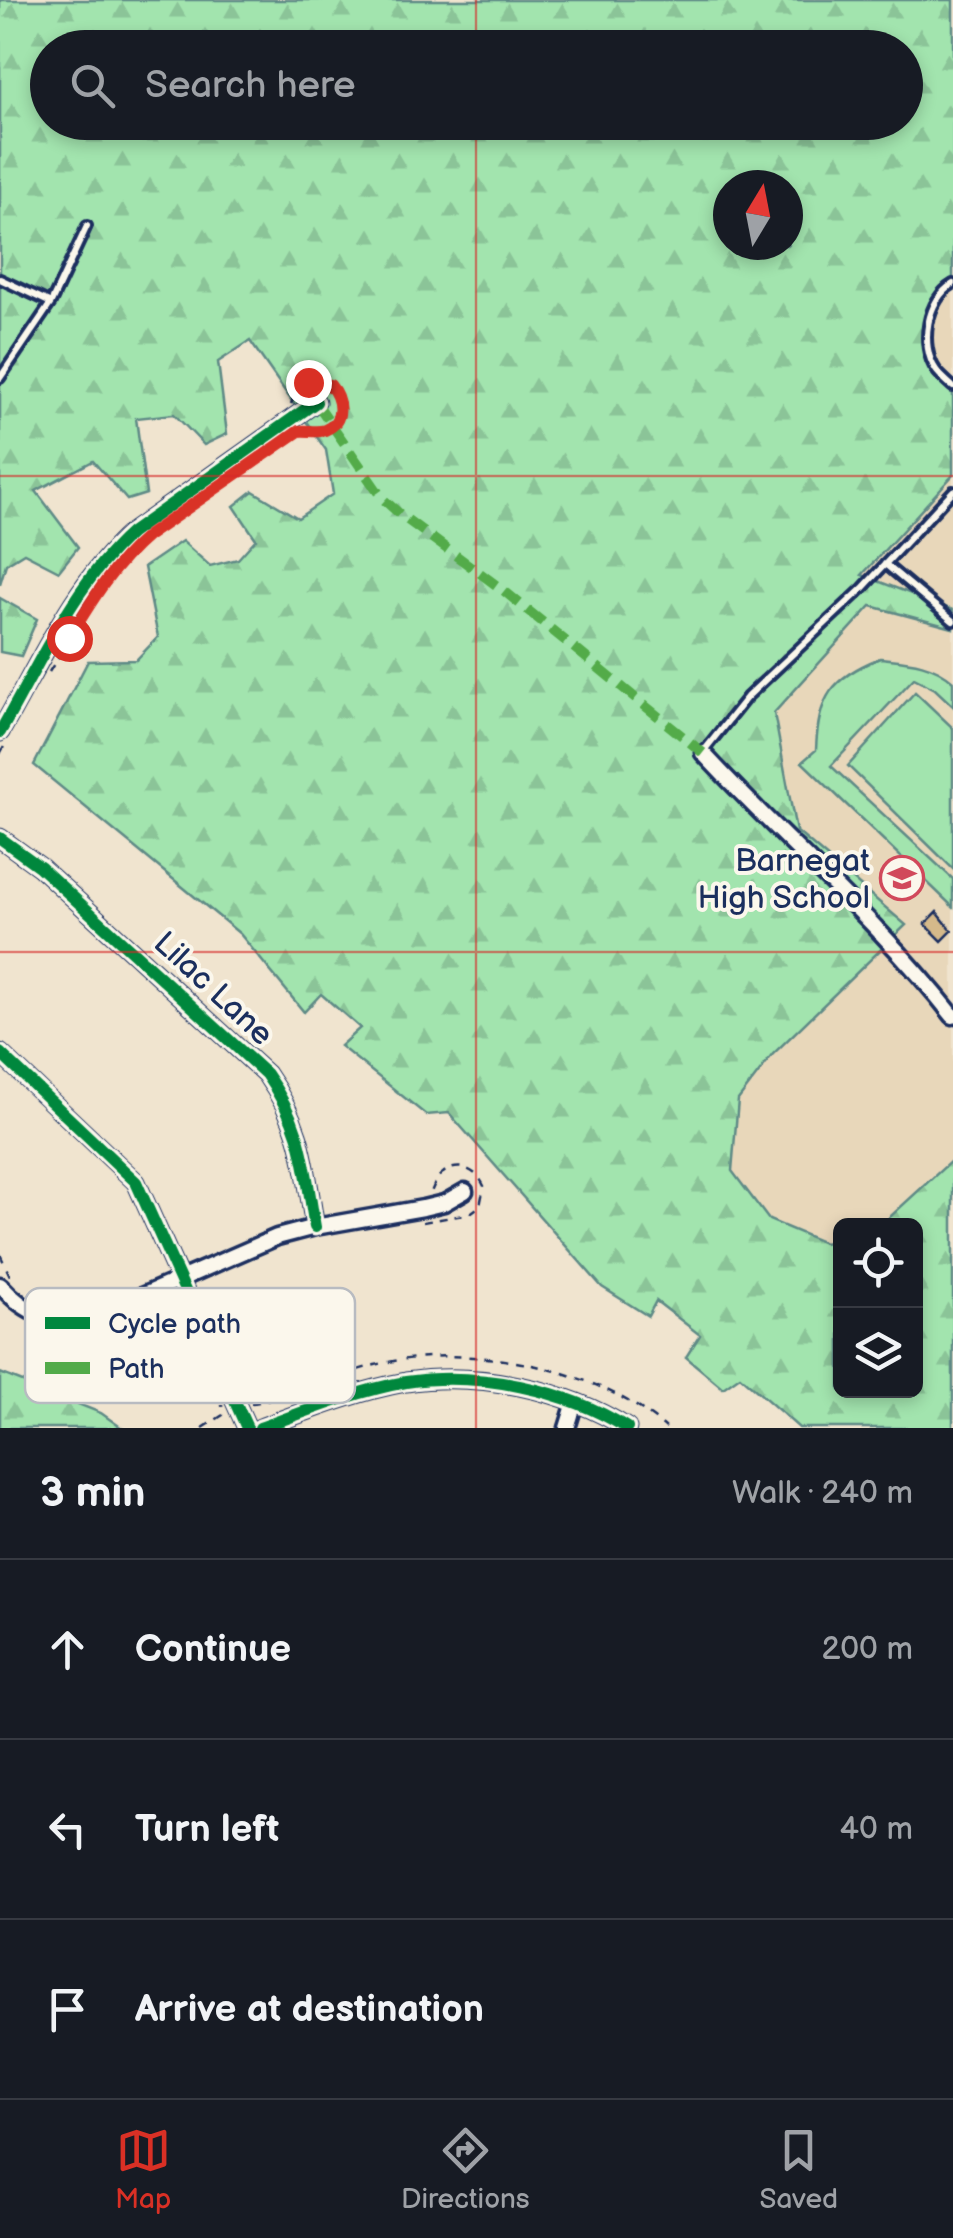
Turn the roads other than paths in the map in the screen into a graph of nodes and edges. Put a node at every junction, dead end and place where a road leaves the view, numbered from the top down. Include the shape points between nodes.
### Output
1 (87, 226) dead end
2 (0, 279) edge
3 (953, 284) edge
4 (51, 303) junction
5 (0, 378) edge
6 (953, 387) edge
7 (316, 402) dead end
8 (953, 491) edge
9 (885, 564) junction
10 (953, 620) edge
11 (5, 735) edge
12 (703, 752) joint
13 (0, 838) edge
14 (953, 1016) edge
15 (0, 1053) edge
16 (466, 1191) dead end
17 (314, 1227) junction
18 (179, 1282) junction
19 (7, 1284) edge
20 (165, 1288) edge
21 (182, 1288) edge
22 (25, 1306) edge
23 (355, 1396) edge
24 (575, 1402) junction
25 (235, 1403) edge
26 (333, 1403) edge
27 (247, 1428) edge
28 (260, 1428) edge
29 (567, 1428) edge
30 (627, 1428) edge

1 - 4 lane
2 - 4 lane
3 - 6 lane via 938,298 926,334 936,370
4 - 5 lane
7 - 11 street via 112,550 82,591
8 - 9 lane
9 - 10 lane
9 - 12 lane via 747,698
12 - 14 street via 872,920
13 - 17 street, Lilac Lane via 266,1074 296,1123
15 - 18 street via 136,1182
16 - 17 street via 423,1208
17 - 18 street via 278,1236
18 - 20 street
18 - 21 street
19 - 22 street
23 - 24 street via 436,1379 522,1388
24 - 29 street
24 - 30 street
25 - 27 street
26 - 28 street

